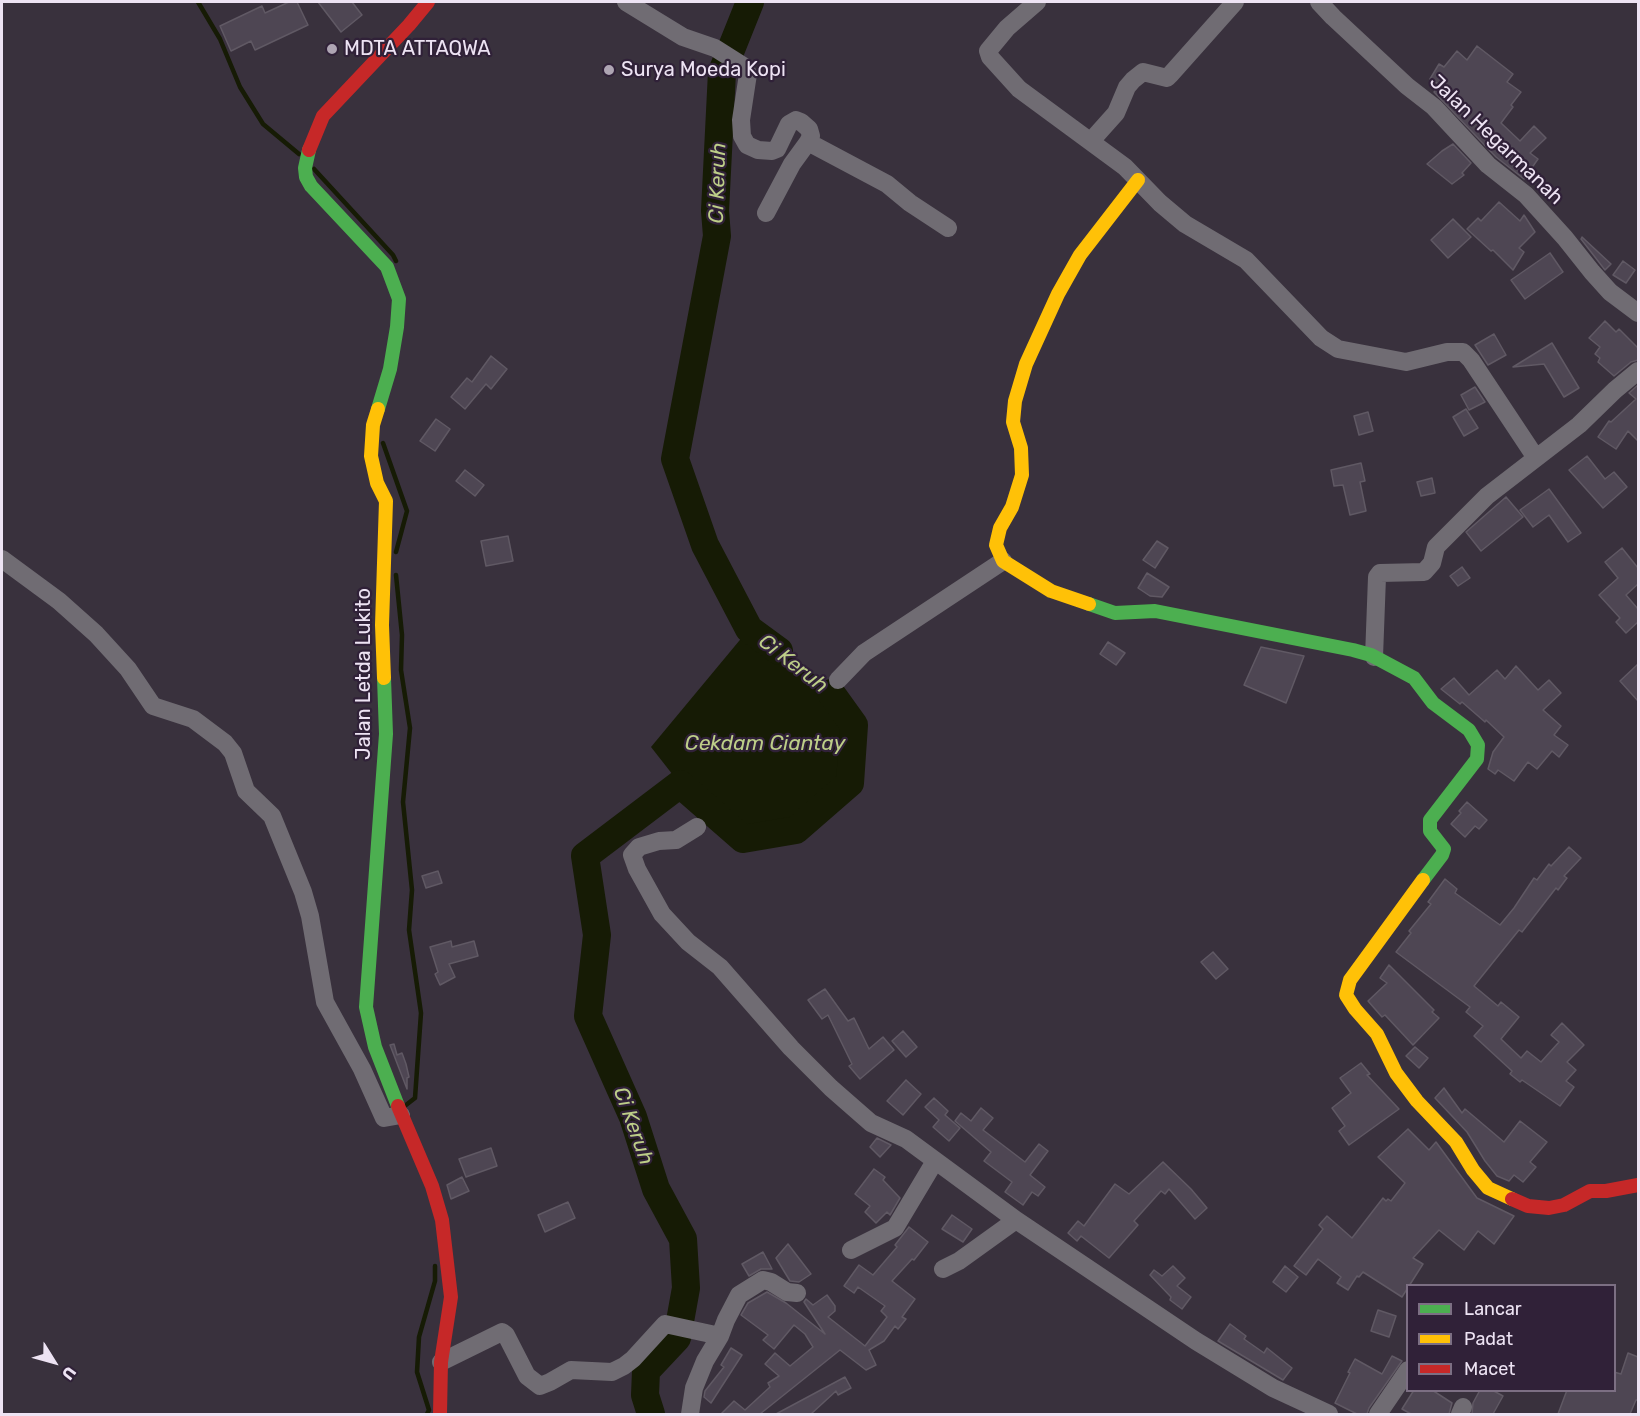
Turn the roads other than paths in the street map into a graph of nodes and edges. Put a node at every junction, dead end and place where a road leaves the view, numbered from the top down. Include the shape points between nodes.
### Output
1 (428, 2) edge
2 (626, 2) edge
3 (1037, 2) edge
4 (1235, 2) edge
5 (1319, 2) edge
6 (1091, 141) junction
7 (808, 142) junction
8 (1138, 180) junction
9 (766, 213) dead end
10 (948, 228) dead end
11 (1638, 313) edge
12 (1638, 371) edge
13 (1536, 458) junction
14 (2, 559) edge
15 (1003, 561) junction
16 (1374, 657) junction
17 (838, 680) dead end
18 (697, 827) dead end
19 (396, 1113) junction
20 (934, 1161) junction
21 (1638, 1185) edge
22 (1016, 1220) junction
23 (851, 1250) dead end
24 (943, 1269) dead end
25 (797, 1293) dead end
26 (720, 1336) junction
27 (441, 1362) junction
28 (1406, 1372) edge
29 (440, 1414) edge
30 (690, 1414) edge
31 (1329, 1414) edge
32 (1378, 1414) edge

1 - 19 street, Jalan Letda Lukito via 323,116 305,168 311,186 387,267 399,299 398,327 373,425 371,456 386,501 382,625 386,734 366,1007
2 - 7 street via 683,37 716,48 745,67 748,74 741,120 747,145 758,150 777,149 789,124 796,120 809,129
3 - 6 street via 1007,28 988,54 1020,89
4 - 6 street via 1167,78 1143,72 1133,80 1116,113
5 - 11 street, Jalan Hegarmanah via 1434,107 1488,165 1526,195 1610,292
6 - 8 street
7 - 9 street
7 - 10 street via 887,184
8 - 13 street via 1185,224 1246,260 1321,338 1338,349 1406,362 1463,352
8 - 15 street via 1080,255 1026,364 1013,422 1021,448 1022,475 996,544
12 - 13 street
13 - 16 street via 1487,496 1436,547 1432,563 1424,572 1380,573
14 - 19 street via 96,634 128,669 153,706 193,719 233,753 246,791 272,816 303,892 325,1002 384,1118
15 - 16 street via 1051,591 1115,613 1155,611
15 - 17 street via 864,653
16 - 21 street via 1414,678 1433,703 1469,730 1478,745 1478,759 1430,820 1430,831 1444,849 1442,855 1350,980 1346,994 1377,1034 1396,1073 1456,1142 1488,1188 1528,1206 1549,1208 1590,1191
18 - 20 street via 676,840 639,847 632,855 662,914 688,942 720,967 831,1088 872,1123 906,1139
19 - 27 street, Jalan Letda Lukito via 432,1186 442,1220 451,1297
20 - 22 street
20 - 23 street via 895,1228
22 - 24 street
22 - 31 street via 1196,1341 1274,1388
25 - 26 street via 763,1280 754,1285 739,1295
26 - 27 street via 665,1324 633,1359 612,1372 571,1370 540,1386 527,1376 502,1332
26 - 30 street via 694,1388
27 - 29 street, Jalan Letda Lukito
28 - 32 street

